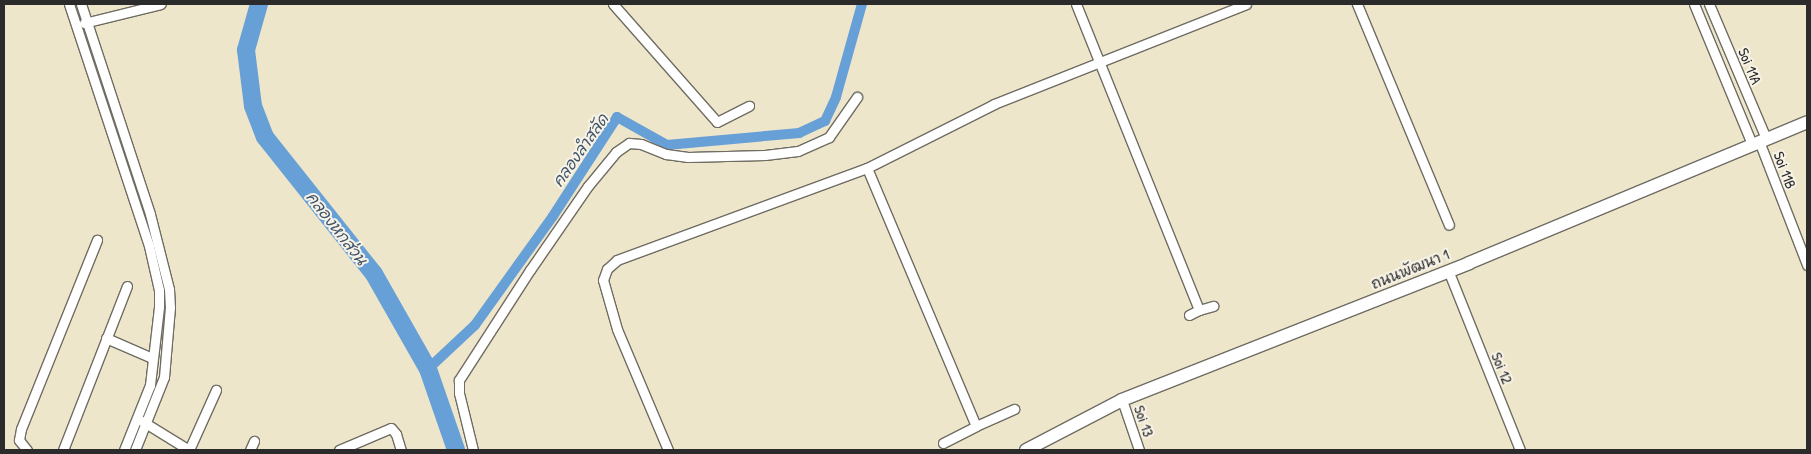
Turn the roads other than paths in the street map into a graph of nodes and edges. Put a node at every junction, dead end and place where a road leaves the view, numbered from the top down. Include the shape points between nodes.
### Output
1 (69, 4) edge
2 (81, 4) edge
3 (161, 4) edge
4 (613, 4) edge
5 (1076, 4) edge
6 (1246, 4) edge
7 (1357, 4) edge
8 (1694, 4) edge
9 (1709, 4) edge
10 (88, 22) junction
11 (76, 24) junction
12 (1099, 62) junction
13 (858, 97) dead end
14 (749, 106) dead end
15 (1807, 122) edge
16 (1759, 141) junction
17 (127, 142) junction
18 (116, 147) junction
19 (868, 168) junction
20 (1448, 224) dead end
21 (97, 240) dead end
22 (148, 246) junction
23 (159, 246) junction
24 (1807, 265) edge
25 (1448, 270) junction
26 (127, 286) dead end
27 (1214, 306) dead end
28 (1199, 310) junction
29 (1189, 315) dead end
30 (106, 338) junction
31 (152, 358) junction
32 (216, 390) dead end
33 (1122, 400) junction
34 (1014, 409) dead end
35 (138, 418) junction
36 (147, 424) junction
37 (976, 426) junction
38 (254, 441) dead end
39 (943, 443) dead end
40 (27, 450) edge
41 (63, 450) edge
42 (124, 450) edge
43 (135, 450) edge
44 (189, 450) edge
45 (250, 450) edge
46 (339, 450) edge
47 (401, 450) edge
48 (473, 450) edge
49 (668, 450) edge
50 (1026, 450) edge
51 (1139, 450) edge
52 (1520, 450) edge

1 - 11 street
2 - 10 street
3 - 10 street
4 - 14 street via 717,122
5 - 12 street
6 - 12 street
7 - 20 street
8 - 16 street
9 - 16 street, Soi 11A
10 - 11 street
10 - 17 street
11 - 18 street
12 - 19 street via 994,104
12 - 28 street
13 - 48 street via 829,137 798,151 765,156 688,157 629,143 616,152 588,186 530,270 459,380 459,393
15 - 16 main road, ถนนพัฒนา 1
16 - 24 street, Soi 11B
16 - 25 main road, ถนนพัฒนา 1
17 - 18 street
17 - 23 street
18 - 22 street
19 - 37 street
19 - 49 street via 617,260 607,269 603,280 616,326
21 - 40 street via 20,429 19,440
22 - 23 street
22 - 31 street via 159,290
23 - 36 street via 170,307 164,377
25 - 33 main road, ถนนพัฒนา 1
25 - 52 street, Soi 12
26 - 30 street
27 - 28 street
28 - 29 street
30 - 31 street
30 - 41 street
31 - 35 street via 150,385
32 - 44 street
33 - 50 main road, ถนนพัฒนา 1
33 - 51 street, Soi 13
34 - 37 street
35 - 36 street
35 - 42 street
36 - 43 street
36 - 44 street
37 - 39 street
38 - 45 street
46 - 47 street via 391,428

